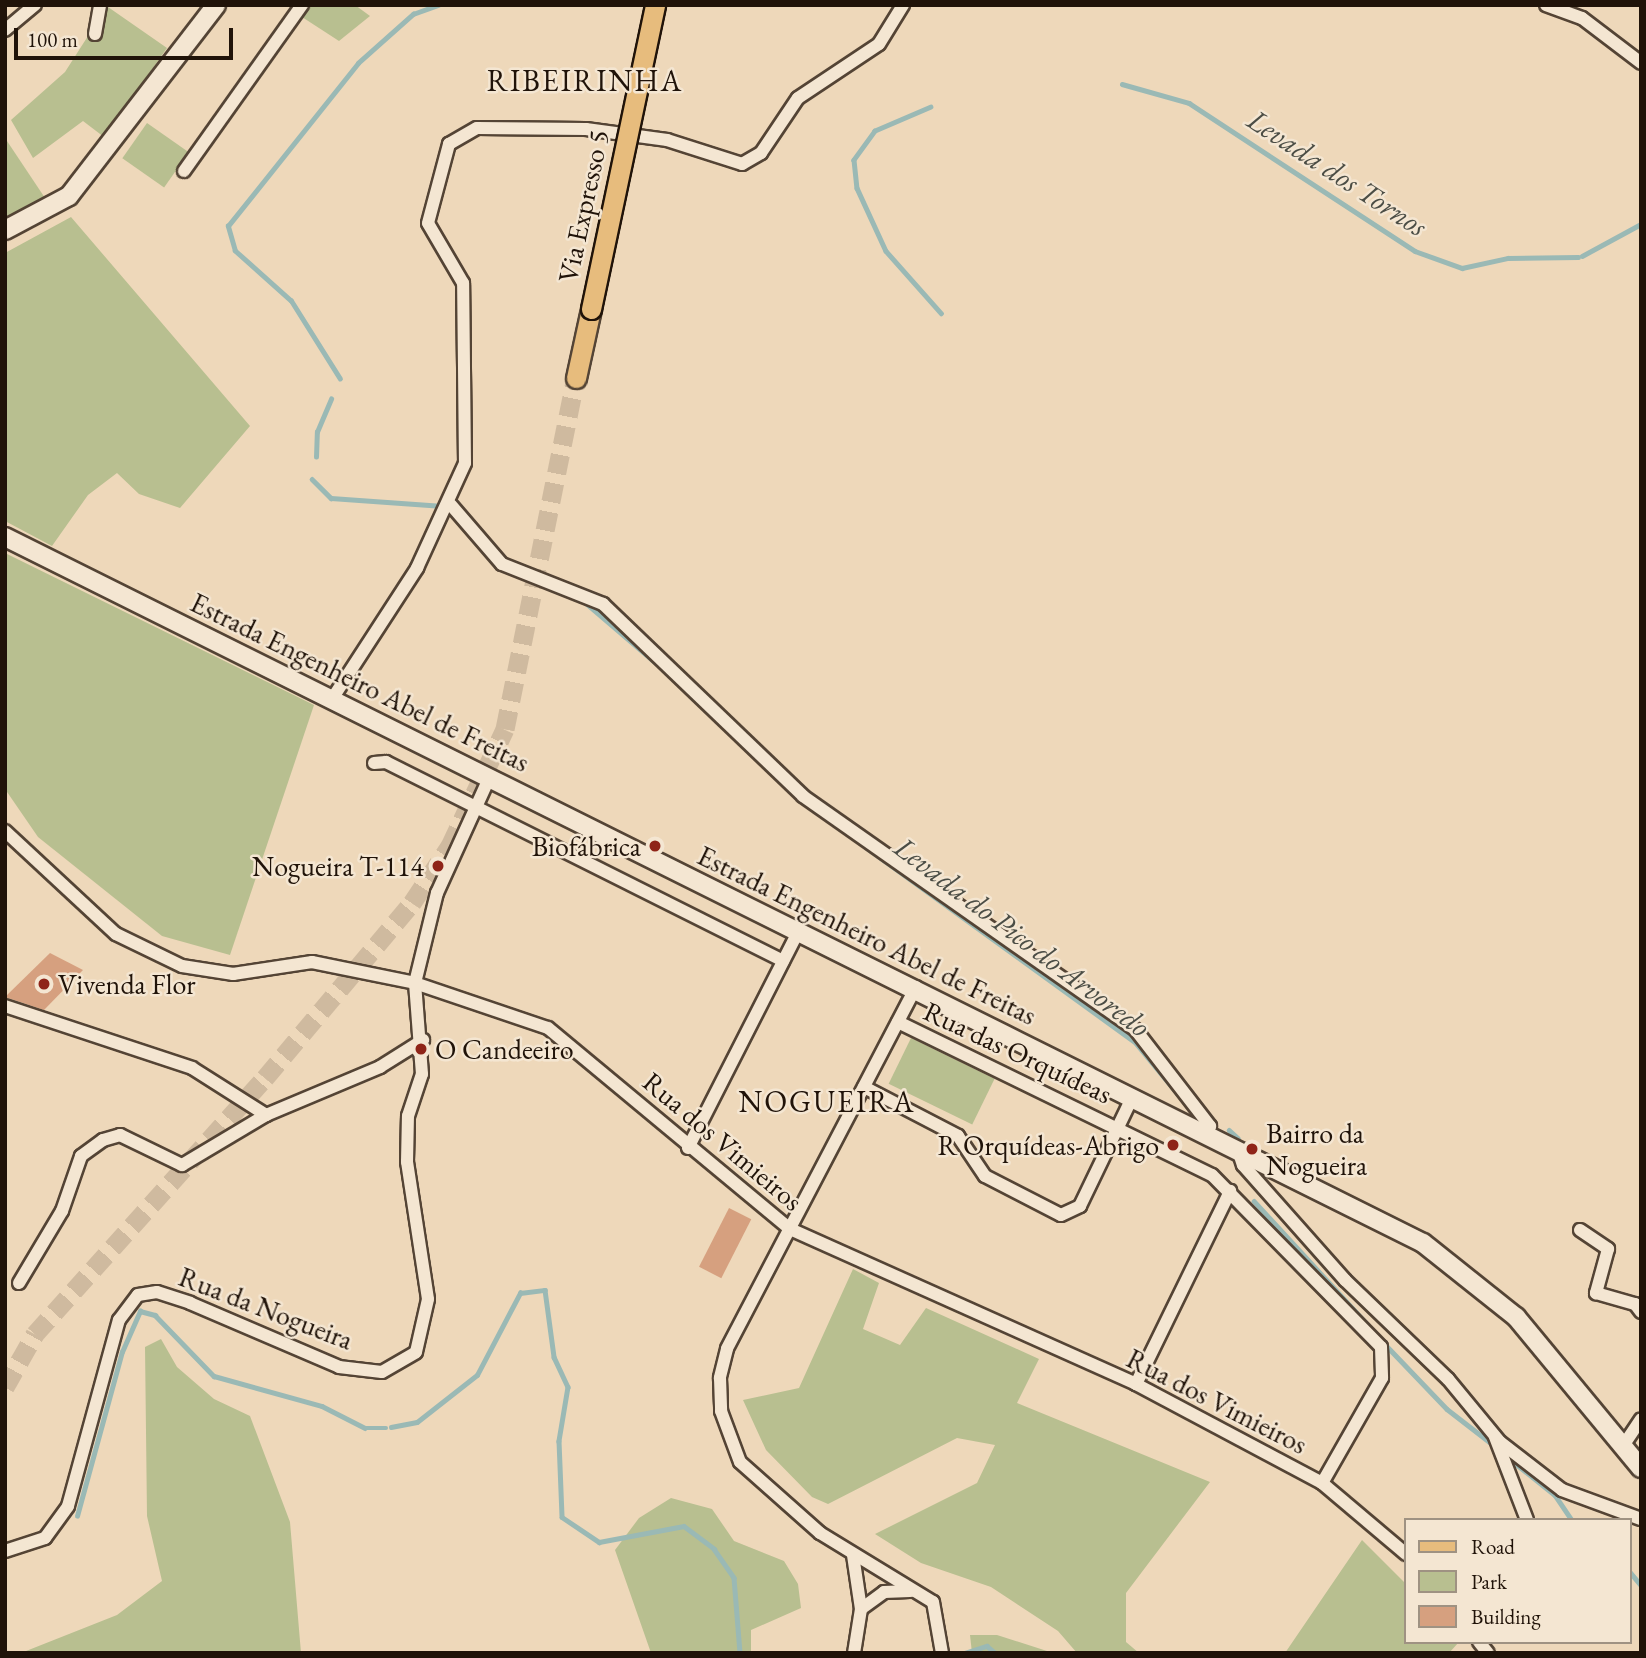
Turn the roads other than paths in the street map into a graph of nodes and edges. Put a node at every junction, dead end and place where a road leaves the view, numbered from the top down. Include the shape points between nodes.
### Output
1 (35, 5) edge
2 (100, 5) edge
3 (216, 5) edge
4 (302, 5) edge
5 (654, 5) edge
6 (903, 5) edge
7 (1546, 5) edge
8 (5, 30) edge
9 (94, 34) dead end
10 (1641, 63) edge
11 (184, 171) dead end
12 (5, 230) edge
13 (576, 378) tunnel mouth
14 (451, 505) junction
15 (5, 537) edge
16 (334, 696) junction
17 (374, 763) dead end
18 (490, 776) junction
19 (475, 808) junction
20 (5, 831) edge
21 (798, 932) junction
22 (783, 961) junction
23 (415, 983) junction
24 (916, 987) junction
25 (5, 1006) edge
26 (898, 1022) junction
27 (423, 1040) junction
28 (864, 1087) junction
29 (1132, 1098) junction
30 (266, 1115) junction
31 (1118, 1127) junction
32 (1207, 1134) junction
33 (688, 1148) junction
34 (1238, 1150) junction
35 (1230, 1191) junction
36 (790, 1229) junction
37 (1580, 1230) dead end
38 (19, 1283) dead end
39 (1641, 1312) edge
40 (1136, 1384) junction
41 (1641, 1419) edge
42 (1495, 1437) junction
43 (1623, 1446) junction
44 (1641, 1468) edge
45 (1322, 1483) junction
46 (1526, 1518) edge
47 (1641, 1519) edge
48 (5, 1551) edge
49 (1404, 1552) edge
50 (853, 1555) junction
51 (913, 1592) junction
52 (861, 1609) junction
53 (854, 1653) edge
54 (942, 1653) edge

1 - 8 street
2 - 9 street
3 - 12 main road via 69,196
4 - 11 street
5 - 13 main road, Via Expresso 5, bridge
6 - 14 street via 880,44 798,98 761,153 742,164 667,140 586,129 477,128 449,144 428,223 457,265 466,325 465,463
7 - 10 street via 1582,18
14 - 16 street
14 - 32 street via 502,564 603,604 803,796 1135,1029 1210,1126
15 - 16 main road, Estrada Engenheiro Abel de Freitas
16 - 18 main road, Estrada Engenheiro Abel de Freitas
17 - 19 street via 386,762
18 - 19 street, Rua da Nogueira
18 - 21 main road, Estrada Engenheiro Abel de Freitas
19 - 22 street
19 - 23 street, Rua da Nogueira via 437,893
20 - 23 street, Rua dos Vimieiros via 117,934 182,966 233,974 312,962
21 - 22 street
21 - 24 main road, Estrada Engenheiro Abel de Freitas
22 - 33 street
23 - 27 street, Rua da Nogueira
23 - 33 street, Rua dos Vimieiros via 548,1028
24 - 26 street
24 - 29 main road, Estrada Engenheiro Abel de Freitas
25 - 30 street via 192,1068
26 - 28 street
26 - 31 street, Rua das Orquídeas
27 - 30 street via 380,1068
27 - 48 street, Rua da Nogueira via 422,1074 408,1127 428,1299 416,1352 382,1372 340,1367 190,1303 157,1293 138,1295 119,1320 68,1506 46,1538
28 - 31 street via 958,1136 985,1176 1061,1214 1080,1206
28 - 36 street
29 - 31 street
29 - 32 main road, Estrada Engenheiro Abel de Freitas
30 - 38 street via 182,1165 120,1135 103,1140 81,1156 62,1211
31 - 35 street, Rua das Orquídeas
32 - 34 main road, Estrada Engenheiro Abel de Freitas
33 - 36 street, Rua dos Vimieiros
34 - 42 street via 1243,1166 1345,1280 1448,1379
34 - 43 main road, Estrada Engenheiro Abel de Freitas via 1423,1243 1516,1317
35 - 40 street
35 - 45 street, Rua das Orquídeas via 1381,1347 1382,1378
36 - 40 street, Rua dos Vimieiros
36 - 50 street via 727,1349 721,1411 740,1462
37 - 39 street via 1608,1249 1596,1293
40 - 45 street, Rua dos Vimieiros
41 - 43 street
42 - 46 street via 1496,1452
42 - 47 street via 1562,1490
43 - 44 main road, Estrada Engenheiro Abel de Freitas
45 - 49 street, Rua dos Vimieiros
50 - 51 street
50 - 52 street
51 - 52 street via 884,1592
51 - 54 street via 933,1601
52 - 53 street

